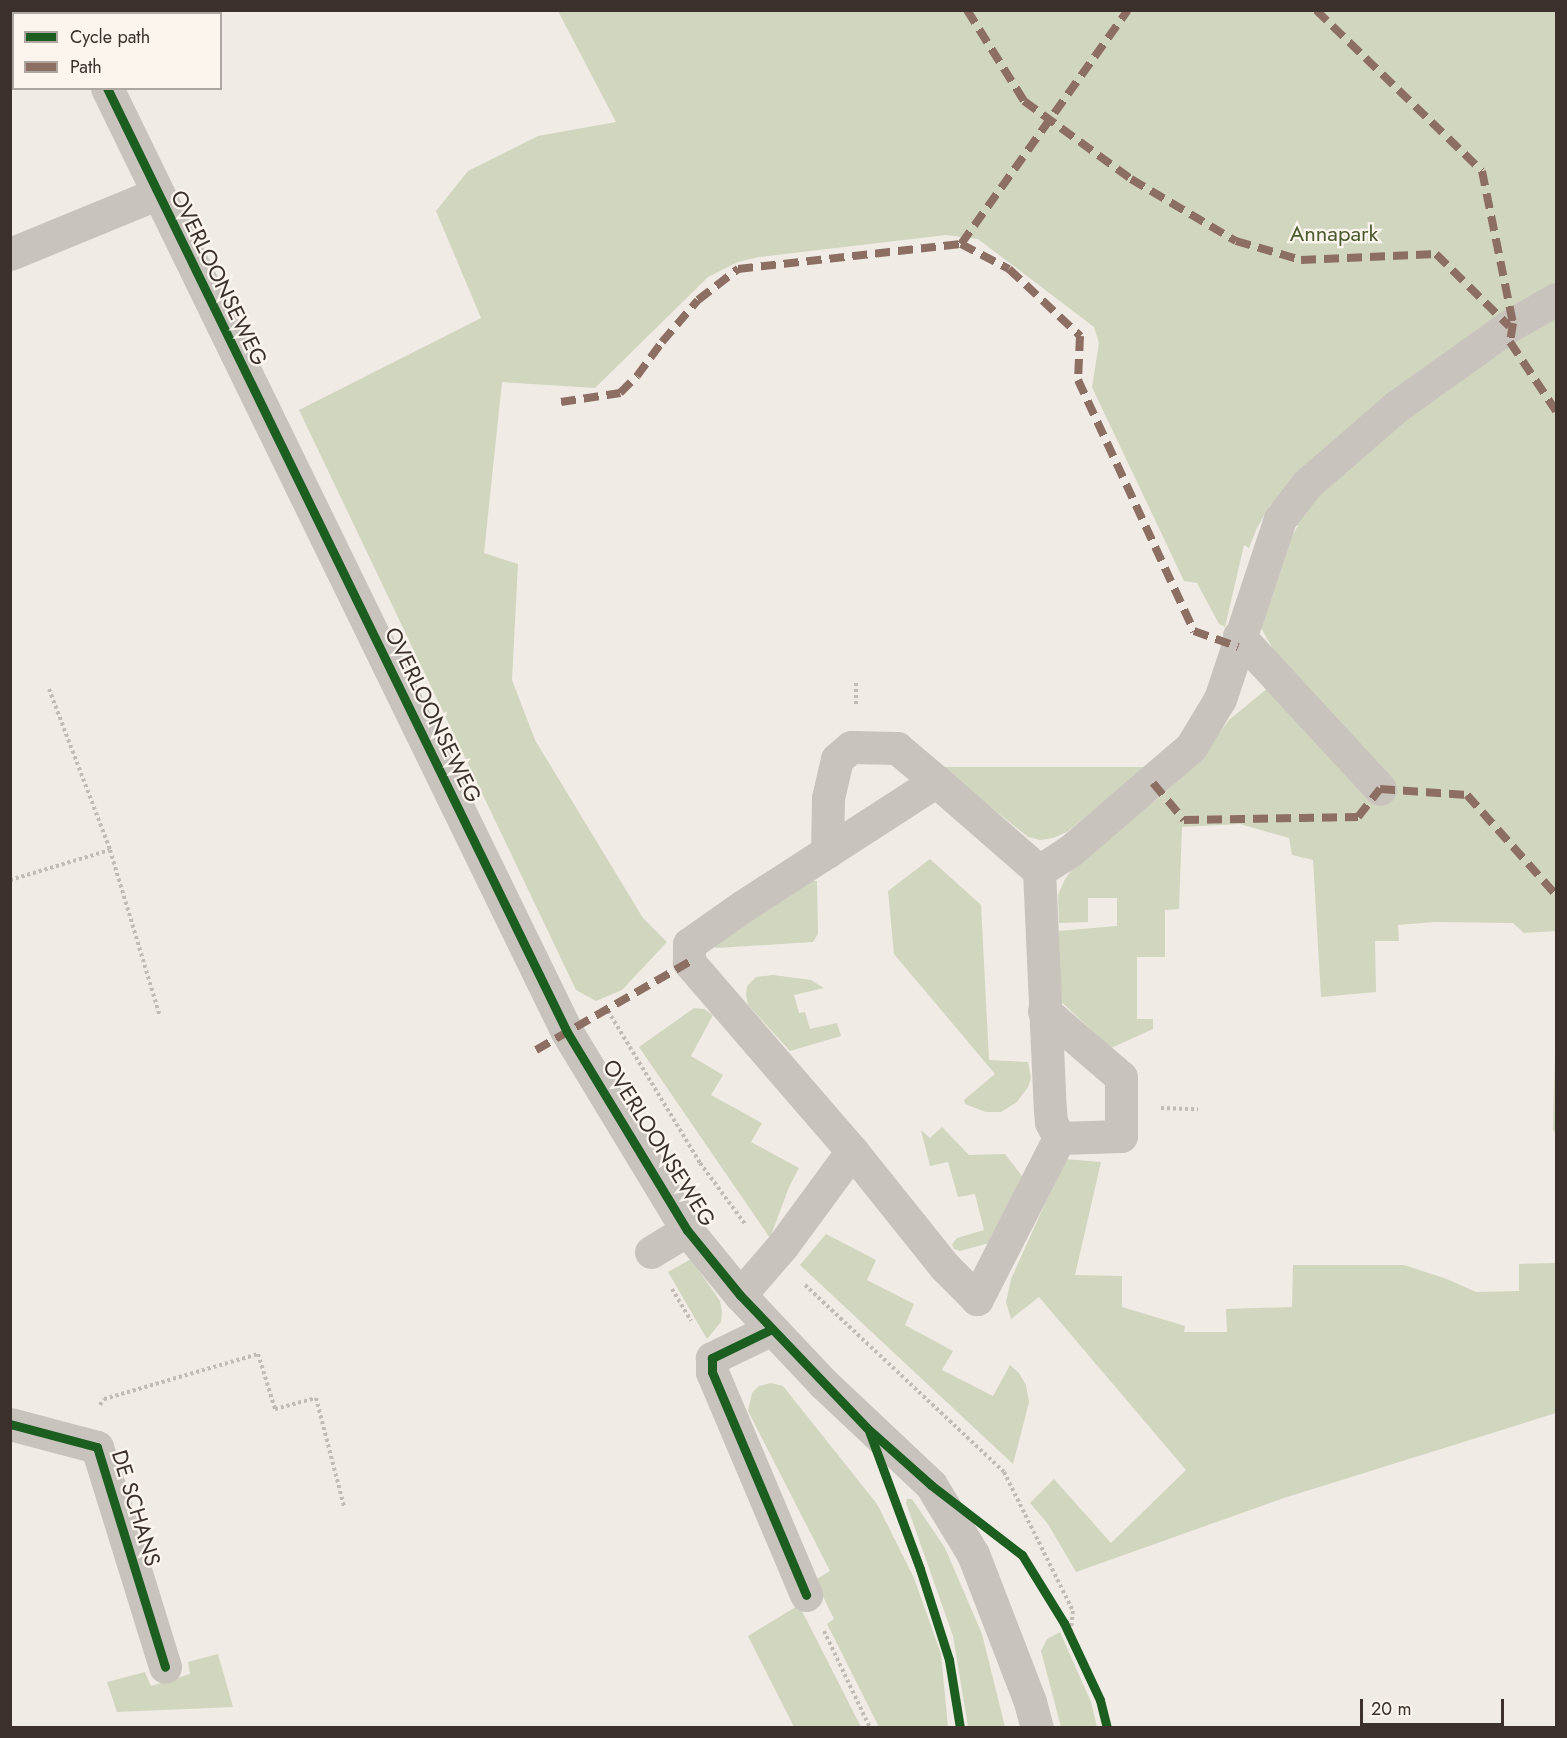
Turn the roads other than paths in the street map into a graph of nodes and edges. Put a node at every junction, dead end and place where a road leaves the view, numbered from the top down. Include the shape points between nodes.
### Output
1 (108, 90) edge
2 (156, 194) junction
3 (10, 254) edge
4 (1557, 299) edge
5 (1239, 636) junction
6 (936, 781) junction
7 (1380, 789) dead end
8 (827, 852) junction
9 (1039, 871) junction
10 (1044, 1011) junction
11 (1059, 1138) junction
12 (852, 1151) junction
13 (687, 1230) junction
14 (651, 1252) road end
15 (740, 1295) junction
16 (772, 1329) junction
17 (10, 1424) edge
18 (806, 1595) road end
19 (165, 1667) dead end
20 (1036, 1728) edge

1 - 2 street, OVERLOONSEWEG
2 - 3 street
2 - 13 street, OVERLOONSEWEG via 567,1032
4 - 5 street via 1509,326 1397,406 1307,484 1280,519
5 - 7 street
5 - 9 street via 1220,699 1191,747 1070,851
6 - 8 street
6 - 8 street via 897,748 851,747 837,759 828,798
6 - 9 street
8 - 12 street via 689,944 689,962
9 - 10 street
10 - 11 street via 1050,1110
10 - 11 street via 1121,1077 1121,1136
11 - 12 street via 977,1299 945,1267
12 - 15 street
13 - 14 street
13 - 15 street, OVERLOONSEWEG
15 - 16 street, OVERLOONSEWEG
16 - 18 street via 712,1358 712,1372
16 - 20 street, OVERLOONSEWEG via 867,1428 931,1485 973,1554 1030,1702
17 - 19 street, DE SCHANS via 97,1447

